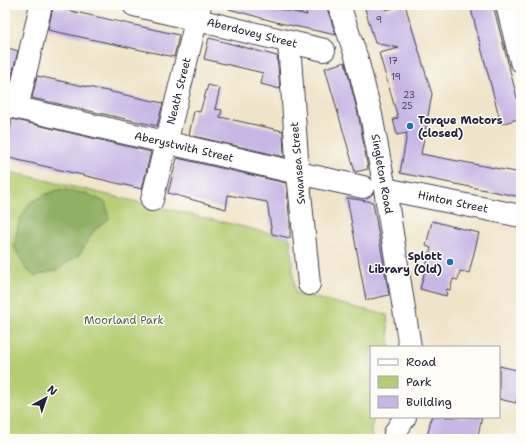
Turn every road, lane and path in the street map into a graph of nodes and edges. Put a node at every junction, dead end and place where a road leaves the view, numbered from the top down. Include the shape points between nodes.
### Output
1 (41, 5) edge
2 (134, 5) edge
3 (339, 5) edge
4 (507, 5) edge
5 (198, 12) edge
6 (289, 43) junction
7 (324, 50) dead end
8 (521, 61) edge
9 (11, 107) edge
10 (167, 143) junction
11 (298, 173) junction
12 (363, 187) dead end
13 (385, 189) junction
14 (152, 200) dead end
15 (521, 216) edge
16 (309, 284) dead end
17 (410, 346) edge

1 - 9 street
2 - 5 street, Aberdovey Street
3 - 13 street, Singleton Road via 372,114
4 - 8 street
5 - 6 street, Aberdovey Street
5 - 10 street, Neath Street
6 - 7 street, Aberdovey Street
6 - 11 street, Swansea Street
9 - 10 street, Aberystwith Street
10 - 11 street, Aberystwith Street
10 - 14 street, Neath Street
11 - 12 street, Aberystwith Street
11 - 16 street, Swansea Street
13 - 15 street, Hinton Street
13 - 17 street, Singleton Road

